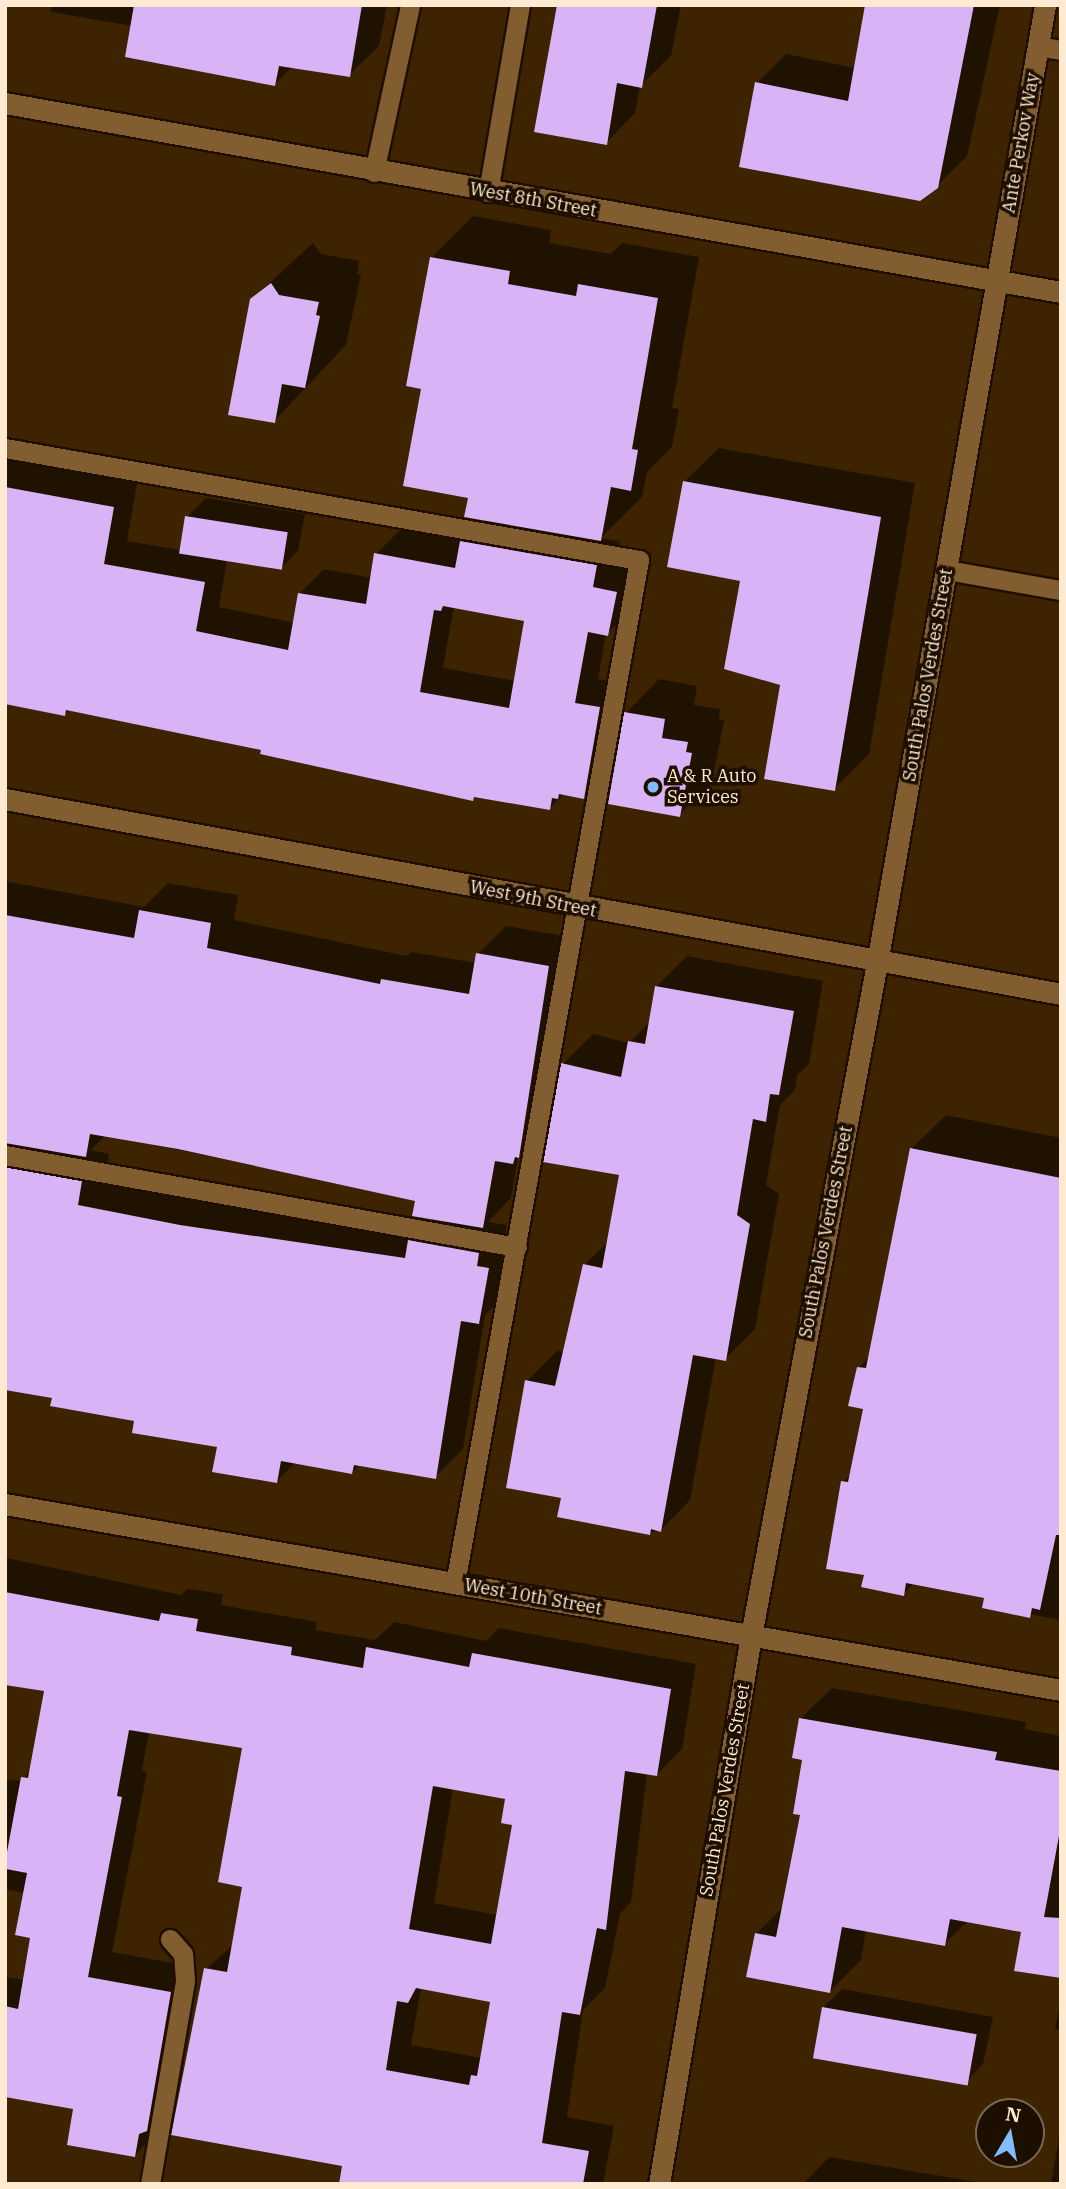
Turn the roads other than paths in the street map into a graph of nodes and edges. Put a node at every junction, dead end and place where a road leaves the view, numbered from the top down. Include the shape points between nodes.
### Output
1 (410, 5) edge
2 (520, 5) edge
3 (1045, 5) edge
4 (1038, 46) junction
5 (1061, 50) edge
6 (5, 103) edge
7 (374, 172) junction
8 (488, 192) junction
9 (997, 281) junction
10 (1061, 292) edge
11 (5, 448) edge
12 (947, 570) junction
13 (1061, 590) edge
14 (5, 799) edge
15 (578, 907) junction
16 (877, 963) junction
17 (1061, 994) edge
18 (5, 1155) edge
19 (517, 1247) junction
20 (5, 1504) edge
21 (455, 1584) junction
22 (751, 1636) junction
23 (1061, 1690) edge
24 (170, 1939) dead end
25 (150, 2184) edge
26 (659, 2184) edge

1 - 7 lane
2 - 8 lane
3 - 4 street, Ante Perkov Way
4 - 5 lane
4 - 9 street, Ante Perkov Way
6 - 7 street, West 8th Street
7 - 8 street, West 8th Street
8 - 9 street, West 8th Street
9 - 10 street, West 8th Street
9 - 12 street, South Palos Verdes Street
11 - 15 lane via 639,560
12 - 13 lane
12 - 16 street, South Palos Verdes Street
14 - 15 street, West 9th Street
15 - 16 street, West 9th Street
15 - 19 lane
16 - 17 street, West 9th Street
16 - 22 street, South Palos Verdes Street
18 - 19 lane
19 - 21 lane
20 - 21 street, West 10th Street
21 - 22 street, West 10th Street
22 - 23 street, West 10th Street
22 - 26 street, South Palos Verdes Street
24 - 25 lane via 183,1954 185,1981

